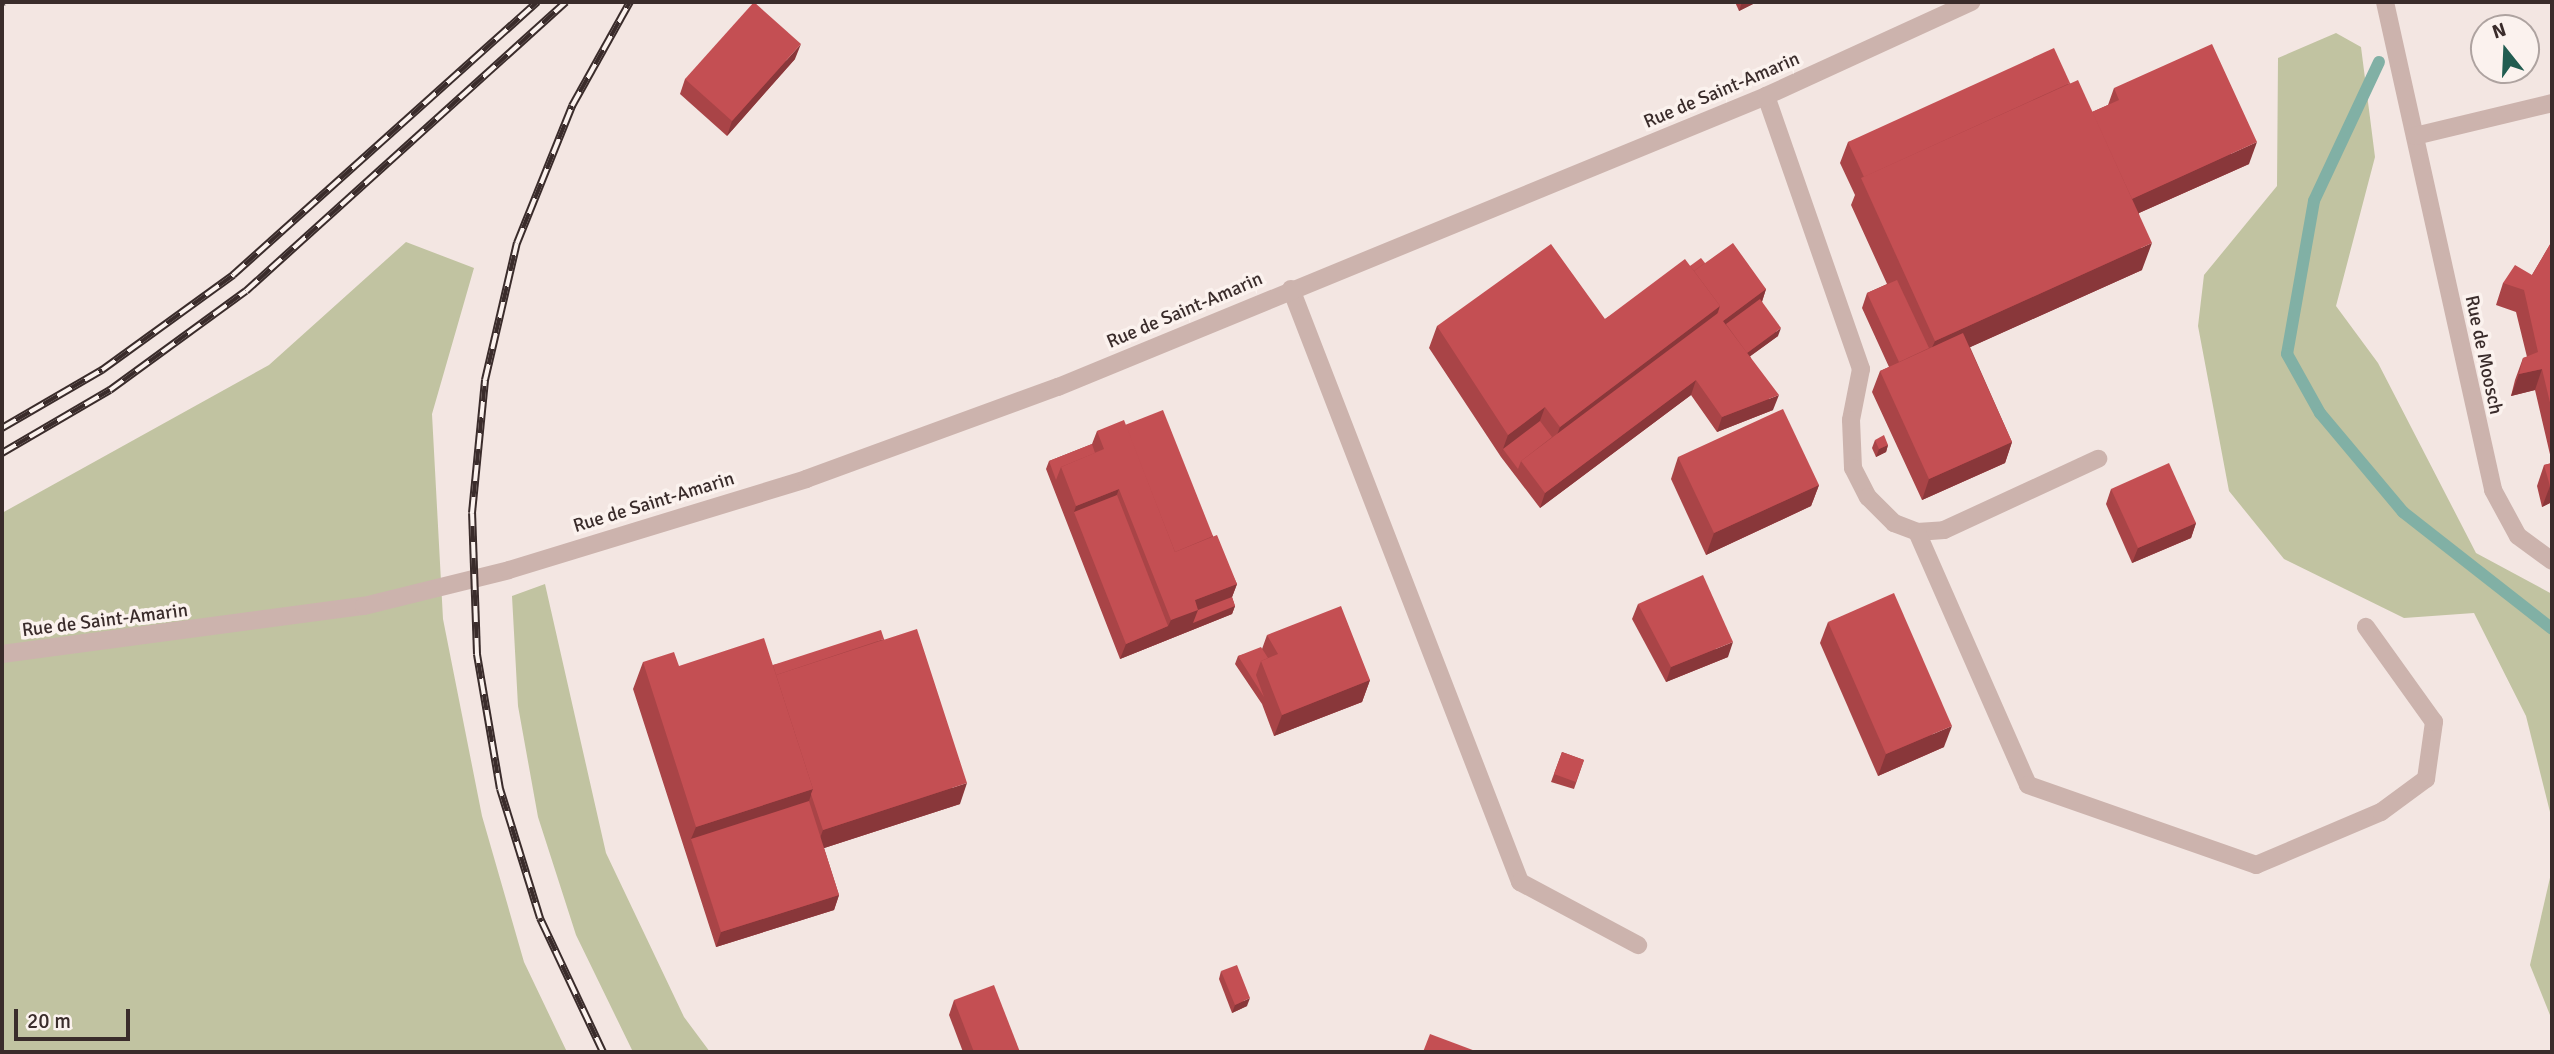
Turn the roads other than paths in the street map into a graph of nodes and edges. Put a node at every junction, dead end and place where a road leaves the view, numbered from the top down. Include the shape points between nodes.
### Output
1 (1971, 2) edge
2 (2385, 2) edge
3 (1766, 96) junction
4 (2552, 103) edge
5 (2415, 136) junction
6 (1291, 289) junction
7 (2098, 459) dead end
8 (1917, 532) junction
9 (2552, 561) edge
10 (2366, 627) dead end
11 (2, 654) edge
12 (1638, 945) dead end

1 - 3 street, Rue de Saint-Amarin
2 - 5 street, Rue de Moosch
3 - 6 street, Rue de Saint-Amarin
3 - 8 street via 1861,369 1852,420 1853,468 1868,497 1894,523
4 - 5 street
5 - 9 street, Rue de Moosch via 2493,490 2518,536
6 - 11 street, Rue de Saint-Amarin via 1058,387 806,479 509,570 364,606
6 - 12 street, Rue de Saint-Amarin via 1520,882
7 - 8 street via 1944,530
8 - 10 street via 2028,785 2256,865 2381,812 2426,779 2434,722

